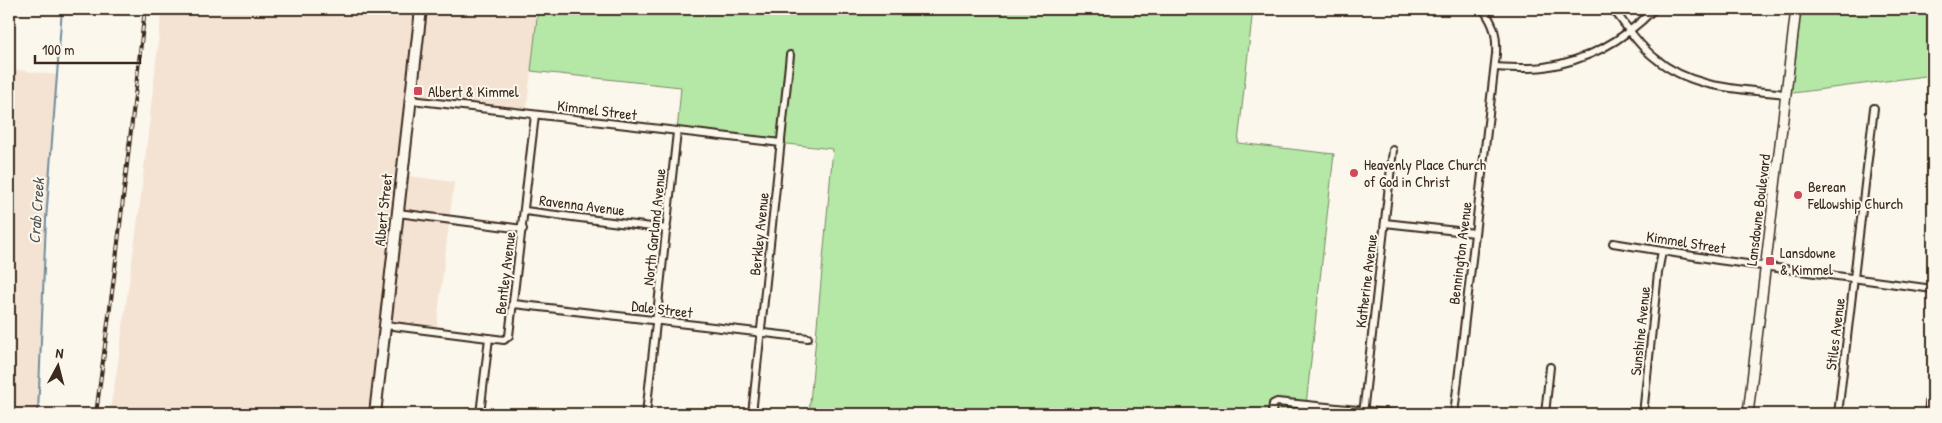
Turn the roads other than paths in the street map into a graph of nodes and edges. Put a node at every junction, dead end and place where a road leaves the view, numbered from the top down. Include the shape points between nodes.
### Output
1 (421, 9) edge
2 (1483, 9) edge
3 (1613, 9) edge
4 (1654, 9) edge
5 (1796, 9) edge
6 (1630, 30) junction
7 (790, 56) dead end
8 (1495, 67) junction
9 (1785, 94) junction
10 (411, 100) junction
11 (1874, 108) dead end
12 (535, 115) junction
13 (677, 132) junction
14 (781, 143) junction
15 (1394, 150) dead end
16 (524, 211) junction
17 (398, 213) junction
18 (1385, 223) junction
19 (522, 229) junction
20 (667, 229) junction
21 (1475, 233) junction
22 (1613, 244) dead end
23 (1662, 252) junction
24 (1766, 266) junction
25 (1854, 278) junction
26 (1933, 289) edge
27 (514, 304) junction
28 (657, 321) junction
29 (385, 325) junction
30 (760, 332) junction
31 (489, 338) junction
32 (808, 338) dead end
33 (1550, 367) dead end
34 (1933, 368) edge
35 (1363, 412) edge
36 (375, 414) edge
37 (480, 414) edge
38 (646, 414) edge
39 (752, 414) edge
40 (1272, 414) edge
41 (1397, 414) edge
42 (1454, 414) edge
43 (1545, 414) edge
44 (1643, 414) edge
45 (1748, 414) edge
46 (1838, 414) edge
47 (1928, 414) edge

1 - 10 main road, Albert Street
2 - 8 street, Bennington Avenue via 1496,32
3 - 6 street
4 - 6 street
5 - 9 street, Lansdowne Boulevard
6 - 8 street via 1601,50 1569,62 1530,68
6 - 9 street via 1655,59 1690,80
7 - 14 street, Berkley Avenue
8 - 21 street, Bennington Avenue
9 - 24 street, Lansdowne Boulevard
10 - 12 street, Kimmel Street
10 - 17 main road, Albert Street
11 - 25 street, Stiles Avenue
12 - 13 street, Kimmel Street
12 - 16 street, Bentley Avenue
13 - 14 street, Kimmel Street
13 - 20 street, North Garland Avenue
14 - 30 street, Berkley Avenue
15 - 18 street, Katherine Avenue
16 - 19 street, Bentley Avenue
16 - 20 street, Ravenna Avenue
17 - 19 street
17 - 29 main road, Albert Street
18 - 21 street
18 - 35 street, Katherine Avenue
19 - 27 street, Bentley Avenue
20 - 28 street, North Garland Avenue
21 - 42 street, Bennington Avenue
22 - 23 street, Kimmel Street
23 - 24 street, Kimmel Street
23 - 44 street, Sunshine Avenue
24 - 25 street, Kimmel Street
24 - 45 street, Lansdowne Boulevard
25 - 26 street, Kimmel Street
25 - 46 street, Stiles Avenue
27 - 28 street, Dale Street
27 - 31 street, Bentley Avenue via 509,336 504,340
28 - 30 street, Dale Street
28 - 38 street, North Garland Avenue
29 - 31 street
29 - 36 main road, Albert Street
30 - 32 street, Dale Street
30 - 39 street, Berkley Avenue
31 - 37 street
33 - 43 street
34 - 47 street
35 - 40 street via 1277,402 1273,404
35 - 41 street

